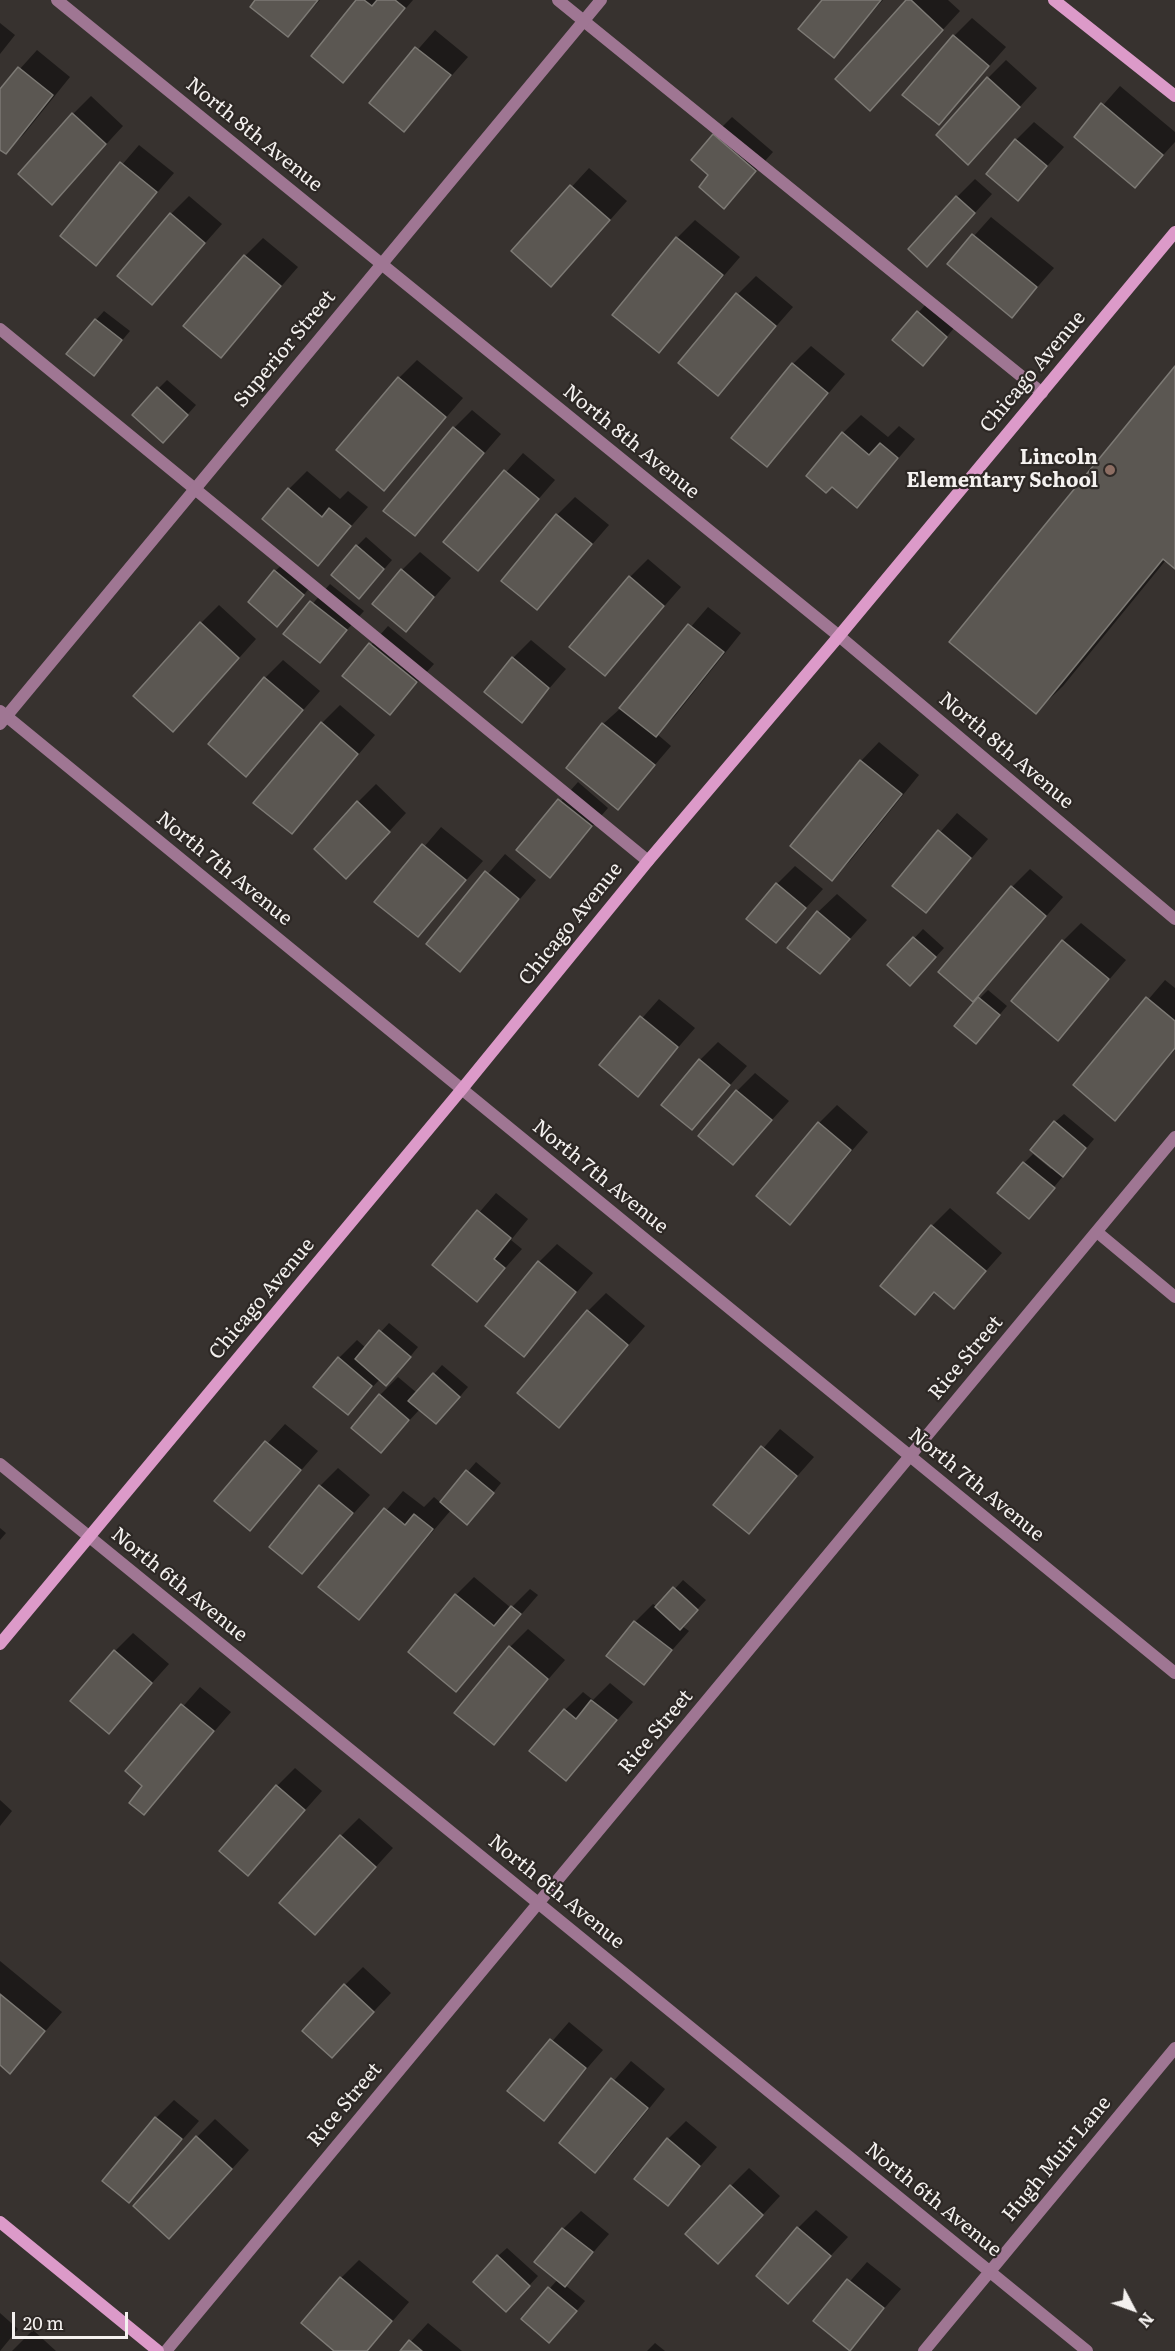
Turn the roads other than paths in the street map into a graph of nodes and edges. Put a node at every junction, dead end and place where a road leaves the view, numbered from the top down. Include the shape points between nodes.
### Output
1 (57, 0) edge
2 (558, 0) edge
3 (601, 0) edge
4 (1054, 0) edge
5 (583, 21) junction
6 (1175, 96) edge
7 (1175, 232) edge
8 (381, 264) junction
9 (0, 329) edge
10 (1042, 393) junction
11 (196, 488) junction
12 (839, 636) junction
13 (2, 717) edge
14 (648, 861) junction
15 (1175, 919) edge
16 (462, 1089) junction
17 (1175, 1137) edge
18 (1097, 1232) junction
19 (1175, 1297) edge
20 (910, 1456) junction
21 (0, 1464) edge
22 (90, 1537) junction
23 (0, 1644) edge
24 (1175, 1673) edge
25 (538, 1903) junction
26 (1175, 2048) edge
27 (0, 2222) edge
28 (990, 2271) junction
29 (158, 2351) edge
30 (166, 2351) edge
31 (924, 2351) edge
32 (1087, 2351) edge

1 - 8 street, North 8th Avenue
2 - 5 street
3 - 5 street, Superior Street
4 - 6 main road
5 - 8 street, Superior Street
5 - 10 street
7 - 10 main road, Chicago Avenue
8 - 11 street, Superior Street
8 - 12 street, North 8th Avenue
9 - 11 street
10 - 12 main road, Chicago Avenue
11 - 13 street, Superior Street
11 - 14 street
12 - 14 main road, Chicago Avenue
12 - 15 street, North 8th Avenue
13 - 16 street, North 7th Avenue
14 - 16 main road, Chicago Avenue
16 - 20 street, North 7th Avenue
16 - 22 main road, Chicago Avenue
17 - 18 street, Rice Street
18 - 19 street
18 - 20 street, Rice Street
20 - 24 street, North 7th Avenue
20 - 25 street, Rice Street
21 - 22 street, North 6th Avenue
22 - 23 main road, Chicago Avenue
22 - 25 street, North 6th Avenue
25 - 28 street, North 6th Avenue
25 - 30 street, Rice Street
26 - 28 street, Hugh Muir Lane
27 - 29 main road
28 - 31 street, Hugh Muir Lane
28 - 32 street, North 6th Avenue

